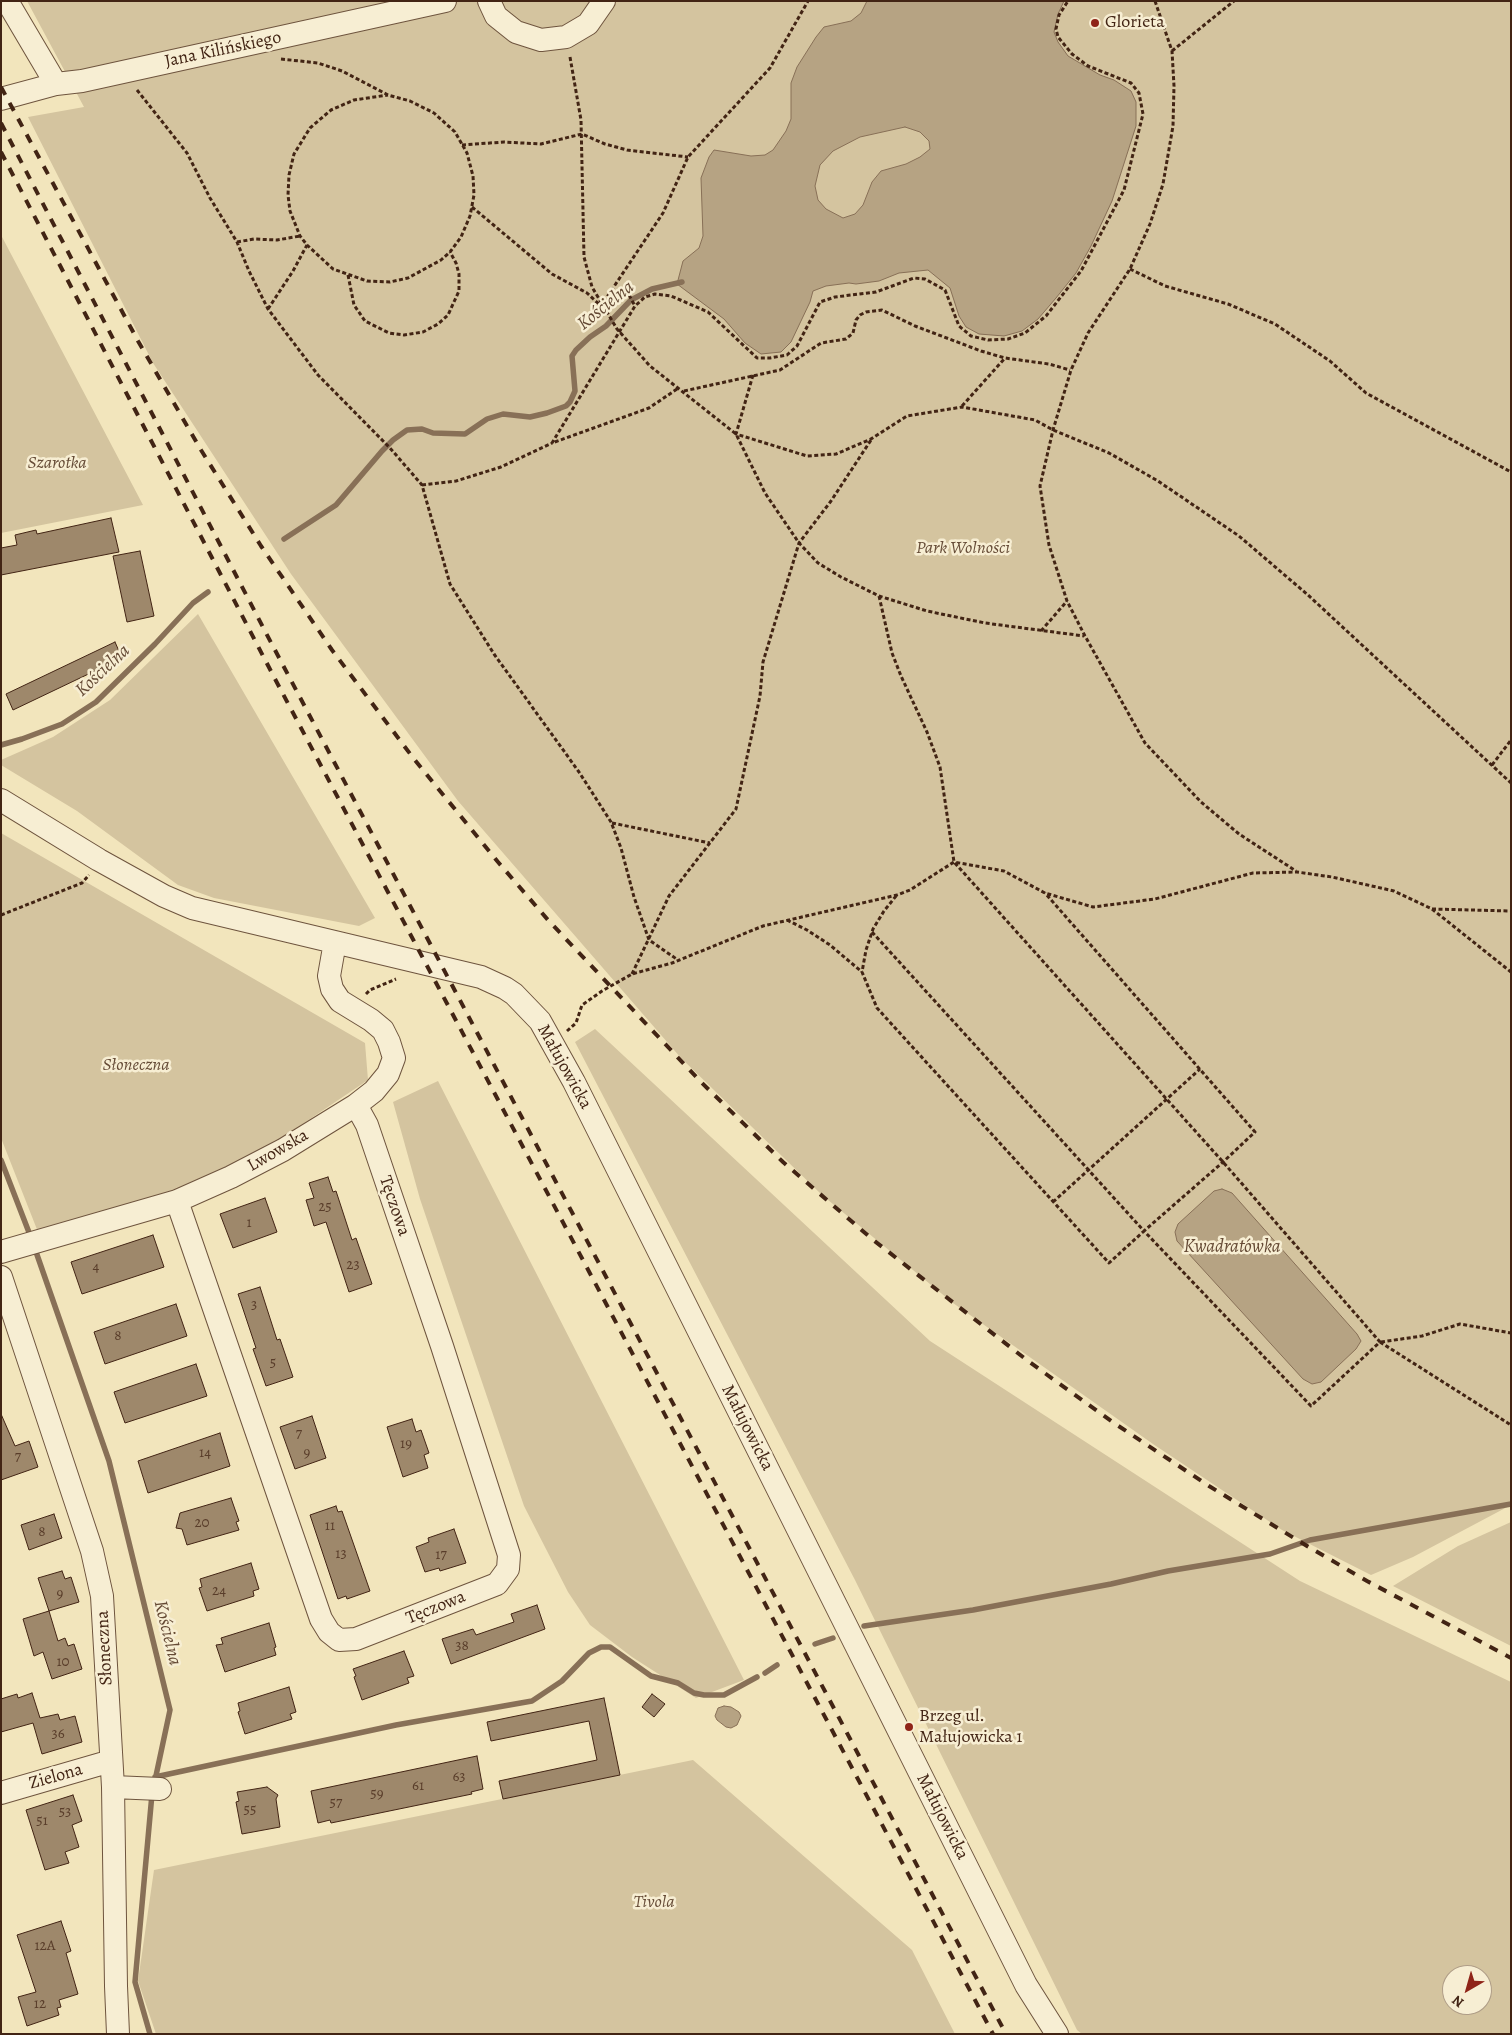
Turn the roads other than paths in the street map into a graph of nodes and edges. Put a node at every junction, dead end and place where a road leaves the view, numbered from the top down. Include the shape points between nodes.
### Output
1 (7, 1) edge
2 (445, 1) edge
3 (488, 1) edge
4 (604, 1) edge
5 (56, 84) junction
6 (1, 100) edge
7 (1, 800) edge
8 (335, 942) junction
9 (356, 1105) junction
10 (177, 1200) junction
11 (10, 1249) edge
12 (1, 1277) edge
13 (111, 1761) junction
14 (113, 1787) junction
15 (152, 1789) dead end
16 (1, 1794) edge
17 (118, 2034) edge
18 (1057, 2034) edge

1 - 5 street
2 - 5 street, Jana Kilińskiego
3 - 4 street via 496,16 516,32 541,40 566,37 588,24
5 - 6 street, Jana Kilińskiego
7 - 8 street, Małujowicka via 99,860 192,908
8 - 9 street, Lwowska via 329,976 332,989 340,1001 382,1030 394,1058 380,1084
8 - 18 street, Małujowicka via 481,977 505,988 540,1021 1026,1985
9 - 10 street, Lwowska via 232,1177
9 - 10 street, Tęczowa via 367,1125 509,1555 508,1569 497,1584 356,1639 339,1640 329,1632 321,1619
10 - 11 street, Lwowska
12 - 13 street, Słoneczna via 92,1551 102,1596
13 - 14 street, Słoneczna
13 - 16 street, Zielona
14 - 15 street
14 - 17 street, Słoneczna

